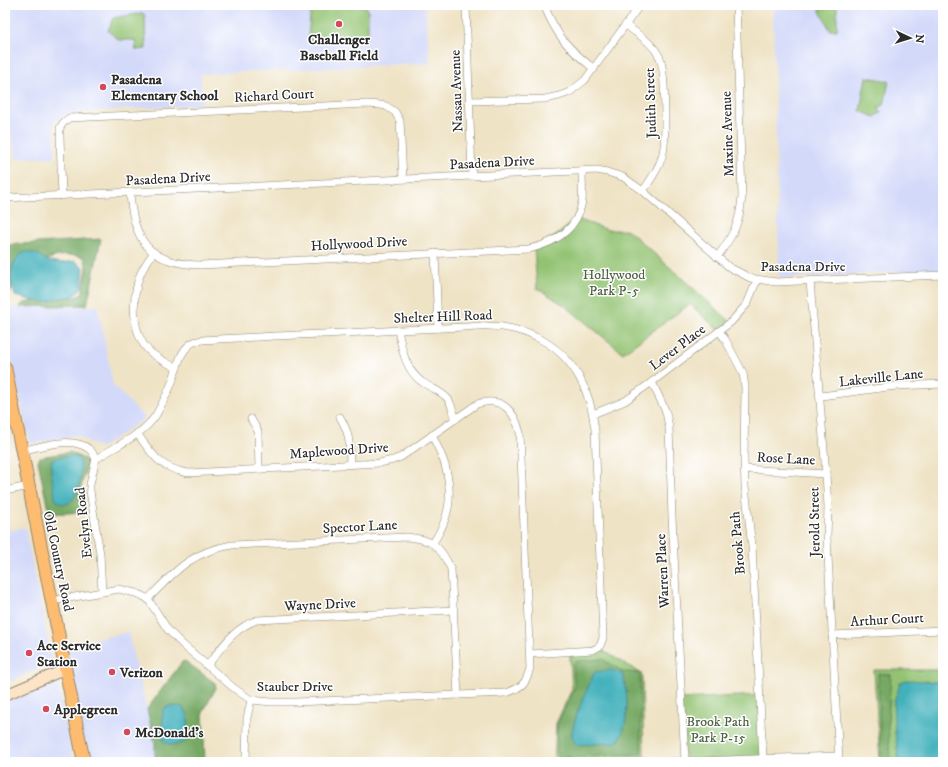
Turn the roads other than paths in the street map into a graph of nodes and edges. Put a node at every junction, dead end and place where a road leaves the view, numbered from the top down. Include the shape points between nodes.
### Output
1 (466, 5) edge
2 (544, 5) edge
3 (640, 5) edge
4 (736, 5) edge
5 (626, 25) junction
6 (594, 69) junction
7 (469, 101) junction
8 (582, 171) junction
9 (472, 176) junction
10 (403, 179) junction
11 (643, 191) junction
12 (130, 192) junction
13 (62, 196) junction
14 (5, 198) edge
15 (154, 252) junction
16 (435, 253) junction
17 (717, 257) junction
18 (943, 275) edge
19 (757, 280) junction
20 (810, 281) junction
21 (438, 328) junction
22 (398, 330) junction
23 (720, 331) junction
24 (5, 367) edge
25 (177, 368) junction
26 (652, 382) junction
27 (943, 384) edge
28 (821, 396) junction
29 (593, 414) junction
30 (340, 417) dead end
31 (251, 419) dead end
32 (456, 419) junction
33 (137, 433) junction
34 (432, 435) junction
35 (22, 451) junction
36 (96, 458) junction
37 (350, 464) junction
38 (259, 469) junction
39 (744, 469) junction
40 (826, 474) junction
41 (29, 486) junction
42 (5, 491) edge
43 (433, 543) junction
44 (102, 592) junction
45 (148, 599) junction
46 (52, 601) junction
47 (454, 610) junction
48 (943, 630) edge
49 (832, 635) junction
50 (530, 654) junction
51 (207, 666) junction
52 (66, 669) junction
53 (5, 694) edge
54 (458, 695) junction
55 (251, 700) junction
56 (763, 758) junction
57 (838, 759) edge
58 (685, 761) edge
59 (84, 762) edge
60 (246, 762) edge
61 (669, 762) edge

1 - 7 street, Nassau Avenue
2 - 6 street via 560,38
3 - 5 street
4 - 17 street, Maxine Avenue via 741,204 736,229
5 - 6 street
5 - 11 street, Judith Street via 652,46 659,55 663,68 664,145 658,167
6 - 7 street via 579,85 559,96 544,99
7 - 9 street, Nassau Avenue
8 - 9 street, Pasadena Drive
8 - 11 street, Pasadena Drive via 602,171 623,177
8 - 16 street, Hollywood Drive via 582,202 576,220 555,240 529,249
9 - 10 street, Pasadena Drive
10 - 12 street, Pasadena Drive
10 - 13 street, Richard Court via 400,121 395,112 381,104 127,115 69,118 63,123 60,128
11 - 17 street, Pasadena Drive
12 - 13 street, Pasadena Drive
12 - 15 street, Hollywood Drive via 135,227
13 - 14 street, Pasadena Drive
15 - 16 street, Hollywood Drive via 172,262 201,265
15 - 25 street via 137,285 134,306 137,328 148,349 155,356
16 - 21 street
17 - 19 street, Pasadena Drive via 728,267
18 - 20 street, Pasadena Drive
19 - 20 street, Pasadena Drive
19 - 23 street, Lever Place via 747,304
20 - 28 street, Jerold Street
21 - 22 street, Shelter Hill Road
21 - 29 street, Shelter Hill Road via 498,326 521,331 540,339 562,355 577,373
22 - 25 street, Shelter Hill Road via 201,340 193,342 187,348
22 - 32 street via 404,358 410,369 422,382 447,398
23 - 26 street, Lever Place
23 - 39 street, Brook Path via 743,373 746,387
24 - 35 main road, Old Country Road
25 - 33 street via 161,407 149,424
26 - 29 street, Lever Place via 625,400
26 - 58 street, Warren Place via 666,412 669,427
27 - 28 street, Lakeville Lane via 896,386
28 - 40 street, Jerold Street
29 - 50 street, Shelter Hill Road via 603,638 600,646 593,650
30 - 37 street via 349,436
31 - 38 street via 258,431
32 - 34 street, Maplewood Drive
32 - 50 street, Maplewood Drive via 477,404 493,402 511,411 518,425
33 - 36 street
33 - 38 street, Maplewood Drive via 163,464 180,471
34 - 37 street, Maplewood Drive via 393,460
34 - 43 street via 446,468 449,500 446,518
35 - 36 street via 72,442 90,450
35 - 41 main road, Old Country Road
36 - 44 street, Evelyn Road via 90,484 100,554
37 - 38 street, Maplewood Drive
39 - 40 street, Rose Lane
39 - 56 street, Brook Path via 752,547
40 - 49 street, Jerold Street
41 - 42 street
41 - 46 main road, Old Country Road
43 - 45 street, Spector Lane via 421,538 407,537 232,545 203,553 184,564
43 - 47 street via 444,554 451,569
44 - 45 street via 119,589 131,591
44 - 46 street
45 - 51 street, Stauber Drive via 168,630
46 - 52 main road, Old Country Road
47 - 51 street, Wayne Drive via 257,620 236,631
47 - 54 street
48 - 49 street, Arthur Court
49 - 57 street, Jerold Street
50 - 54 street, Stauber Drive via 528,678 515,690 506,693
51 - 55 street, Stauber Drive
52 - 53 street
52 - 59 main road, Old Country Road
54 - 55 street, Stauber Drive via 296,702
55 - 60 street via 247,718
56 - 57 street
56 - 58 street
58 - 61 street

